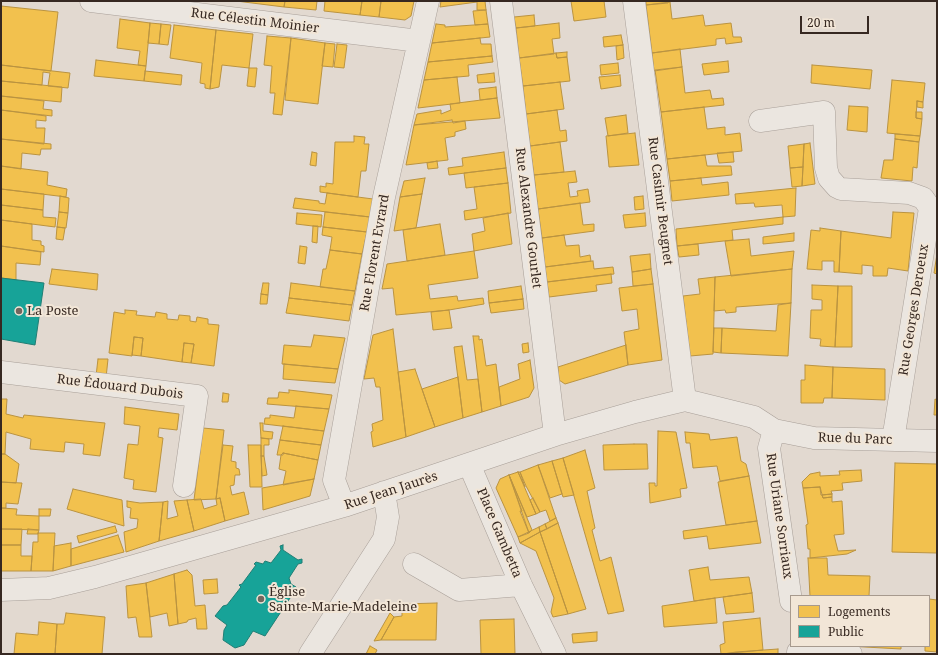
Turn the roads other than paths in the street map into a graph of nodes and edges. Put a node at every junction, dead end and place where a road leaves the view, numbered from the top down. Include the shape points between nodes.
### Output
1 (91, 1) edge
2 (428, 1) edge
3 (501, 1) edge
4 (634, 1) edge
5 (419, 41) junction
6 (760, 121) dead end
7 (1, 372) edge
8 (685, 400) junction
9 (774, 430) junction
10 (555, 435) junction
11 (892, 440) junction
12 (937, 441) edge
13 (469, 464) junction
14 (184, 486) dead end
15 (384, 492) junction
16 (344, 506) junction
17 (414, 564) dead end
18 (521, 584) junction
19 (1, 590) edge
20 (790, 595) edge
21 (798, 650) edge
22 (310, 654) edge
23 (555, 654) edge
24 (851, 654) edge

1 - 5 street, Rue Célestin Moinier
2 - 5 street, Rue Florent Evrard
3 - 10 street, Rue Alexandre Gourlet
4 - 8 street, Rue Casimir Beugnet
5 - 16 street, Rue Florent Evrard via 384,197 334,480
6 - 11 street, Rue Georges Deroeux via 824,112 826,168 828,178 837,187 909,193 924,198 930,208
7 - 14 street, Rue Édouard Dubois via 197,396
8 - 9 street, Rue Jean Jaurès via 754,417
8 - 10 street, Rue Jean Jaurès
9 - 11 street, Rue du Parc via 814,438
9 - 20 street, Rue Uriane Sorriaux via 769,448
10 - 13 street, Rue Jean Jaurès
11 - 12 street, Rue du Parc
13 - 15 street, Rue Jean Jaurès
13 - 18 street, Place Gambetta
15 - 16 street, Rue Jean Jaurès
15 - 22 street via 388,517 384,539
16 - 19 street, Rue Jean Jaurès via 95,577 48,588
17 - 18 street, Place Gambetta via 458,590
18 - 23 street
21 - 24 street

